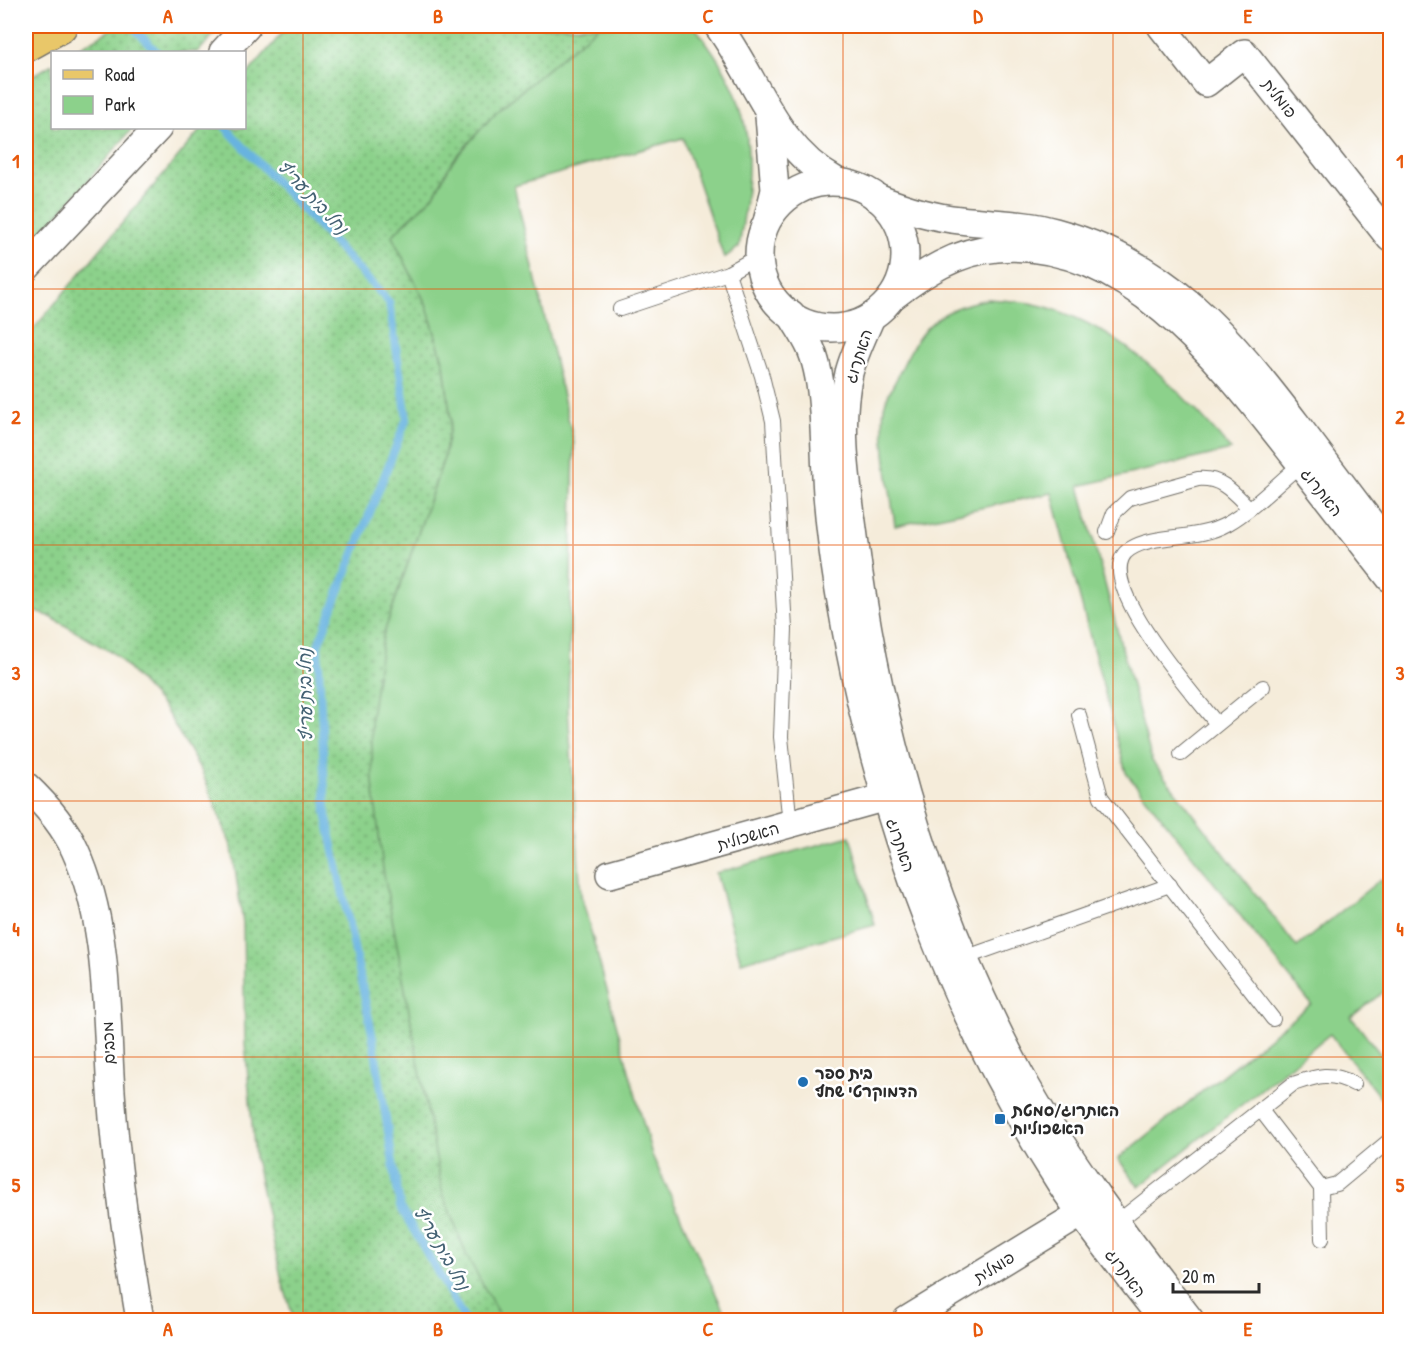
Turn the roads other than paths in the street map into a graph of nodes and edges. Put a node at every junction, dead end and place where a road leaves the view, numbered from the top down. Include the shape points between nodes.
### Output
1 (60, 26) edge
2 (247, 26) edge
3 (718, 26) edge
4 (1161, 26) edge
5 (26, 45) edge
6 (224, 51) edge
7 (768, 112) junction
8 (157, 129) edge
9 (836, 181) junction
10 (877, 198) junction
11 (768, 220) junction
12 (1390, 238) edge
13 (760, 255) junction
14 (26, 268) edge
15 (728, 273) junction
16 (892, 297) junction
17 (620, 309) dead end
18 (791, 314) junction
19 (871, 317) junction
20 (1301, 464) junction
21 (1248, 507) junction
22 (1107, 532) dead end
23 (1390, 548) edge
24 (1390, 578) edge
25 (1263, 687) dead end
26 (1079, 715) dead end
27 (1217, 724) junction
28 (1181, 754) dead end
29 (26, 786) edge
30 (886, 797) junction
31 (790, 824) junction
32 (610, 874) dead end
33 (1170, 885) junction
34 (964, 958) junction
35 (1273, 1019) dead end
36 (1354, 1084) dead end
37 (1260, 1109) junction
38 (1390, 1140) edge
39 (1321, 1188) junction
40 (1082, 1213) junction
41 (1116, 1223) junction
42 (1322, 1239) dead end
43 (140, 1320) edge
44 (907, 1320) edge
45 (1162, 1320) edge
46 (1190, 1320) edge

1 - 5 main road
2 - 6 street
3 - 7 street
4 - 12 street, פומלית via 1206,83 1244,53
7 - 9 street via 790,144 821,173
7 - 11 street via 775,190
8 - 14 street
9 - 10 street via 856,185
9 - 11 street via 812,185 789,195
10 - 16 street via 890,210 904,240 903,271
10 - 23 street, האתרוג via 933,216 1053,231 1096,245 1169,286 1245,357
11 - 13 street
13 - 15 lane
13 - 18 street via 766,287
15 - 17 lane
15 - 31 lane via 773,421 785,629 781,737
16 - 19 street
16 - 20 street, האתרוג via 945,262 984,250 1022,247 1081,261 1121,280 1152,301 1212,354
18 - 19 street via 820,327 833,328
18 - 30 street, האתרוג via 811,349 817,375 836,574 850,654
19 - 34 street, האתרוג via 849,374 843,420 858,572 868,635 902,775 925,855
20 - 21 lane
20 - 24 street, האתרוג
21 - 22 lane via 1221,482 1198,479 1130,498 1120,504
21 - 27 lane via 1215,530 1128,549 1121,561 1119,576 1134,614
25 - 27 lane
26 - 33 lane via 1101,797
27 - 28 lane
29 - 43 street, מכבים via 47,806 75,849 94,903 104,975 121,1207
30 - 31 street, האשכולית
30 - 40 street, האתרוג via 916,889 968,1015 1029,1132
31 - 32 street, האשכולית
33 - 34 lane
33 - 35 lane
34 - 41 street, האתרוג via 1020,1074 1058,1139
36 - 37 lane via 1338,1075 1315,1077 1293,1084
37 - 39 lane
37 - 41 lane
38 - 39 lane via 1337,1184
39 - 42 lane
40 - 44 street, פומלית
40 - 45 street, האתרוג
41 - 46 street, האתרוג

